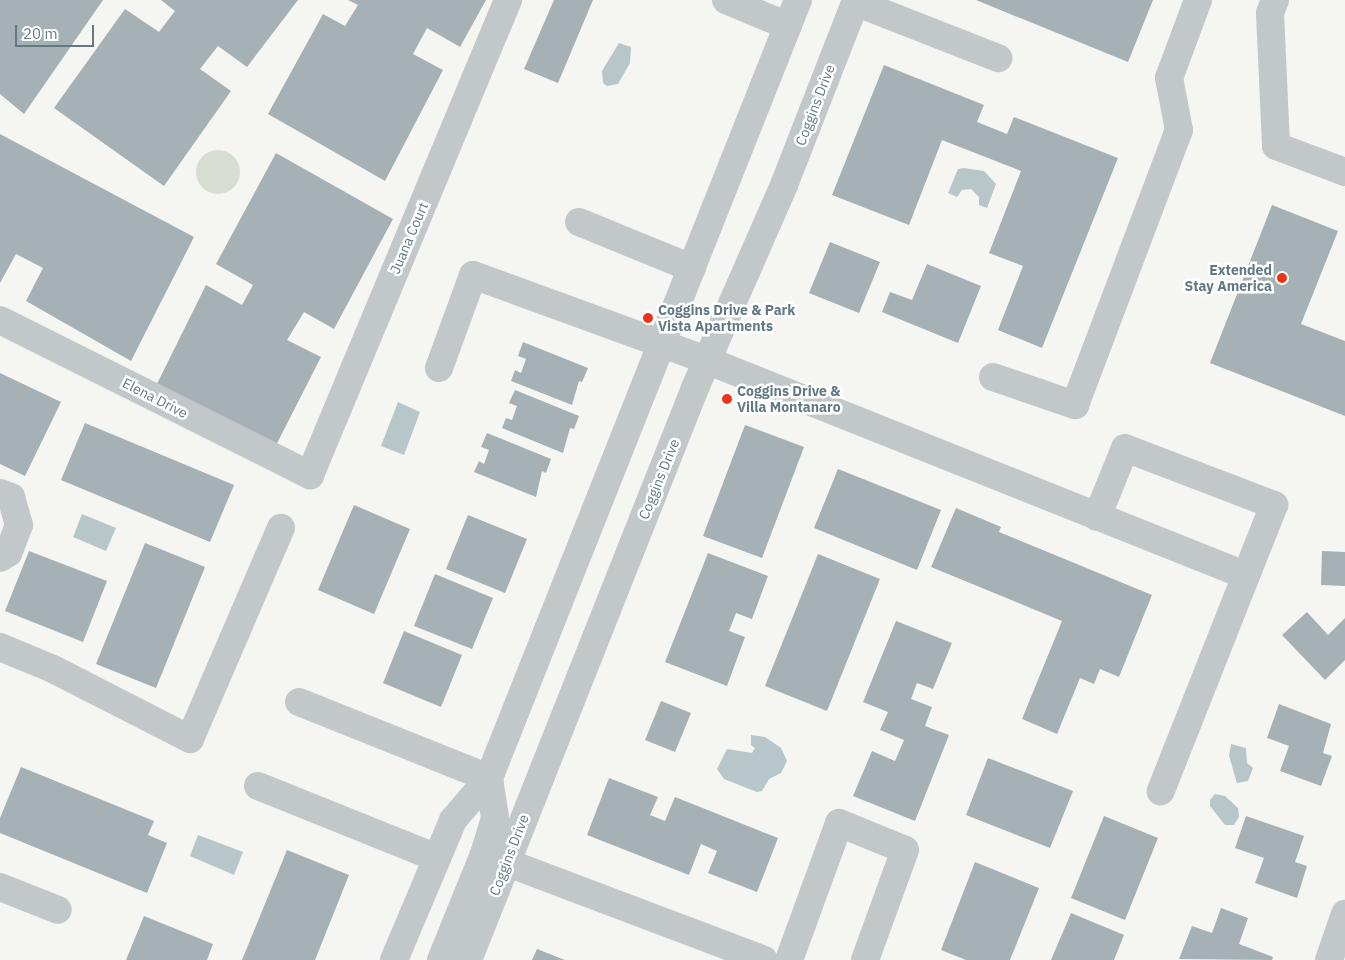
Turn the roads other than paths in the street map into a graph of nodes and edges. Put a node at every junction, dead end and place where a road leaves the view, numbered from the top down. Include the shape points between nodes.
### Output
1 (508, 0) edge
2 (726, 0) edge
3 (798, 0) edge
4 (1198, 0) edge
5 (1275, 0) edge
6 (855, 1) edge
7 (788, 26) junction
8 (998, 58) dead end
9 (1345, 172) edge
10 (579, 222) dead end
11 (692, 268) junction
12 (0, 320) edge
13 (662, 344) junction
14 (706, 360) junction
15 (439, 368) dead end
16 (993, 377) dead end
17 (310, 475) joint
18 (0, 493) edge
19 (1098, 517) junction
20 (281, 528) dead end
21 (0, 558) edge
22 (1245, 575) junction
23 (0, 647) edge
24 (299, 702) dead end
25 (489, 778) junction
26 (258, 786) dead end
27 (1161, 790) dead end
28 (438, 858) junction
29 (495, 859) junction
30 (0, 887) edge
31 (58, 910) dead end
32 (1345, 914) edge
33 (394, 960) edge
34 (441, 960) edge
35 (468, 960) edge
36 (764, 960) edge
37 (789, 960) edge
38 (865, 960) edge
39 (1329, 960) edge

1 - 17 street, Juana Court
2 - 7 street
3 - 7 street
4 - 16 street via 1169,78 1179,130 1074,405
5 - 9 street via 1270,13 1276,146
6 - 8 street
6 - 14 street, Coggins Drive via 784,185
7 - 11 street
10 - 11 street
11 - 13 street
12 - 17 street, Elena Drive
13 - 14 street
13 - 15 street via 473,275
13 - 25 street
14 - 19 street
14 - 29 street, Coggins Drive
18 - 21 street via 11,498 19,525 8,553
19 - 22 street
19 - 22 street via 1125,448 1274,505
20 - 23 street via 190,739 53,669
22 - 27 street
24 - 25 street
25 - 28 street via 453,820
25 - 29 street, Coggins Drive via 495,818
26 - 28 street
28 - 33 street
29 - 34 street, Coggins Drive
29 - 35 street, Coggins Drive
29 - 36 street
30 - 31 street
32 - 39 street
37 - 38 street via 839,823 905,850

